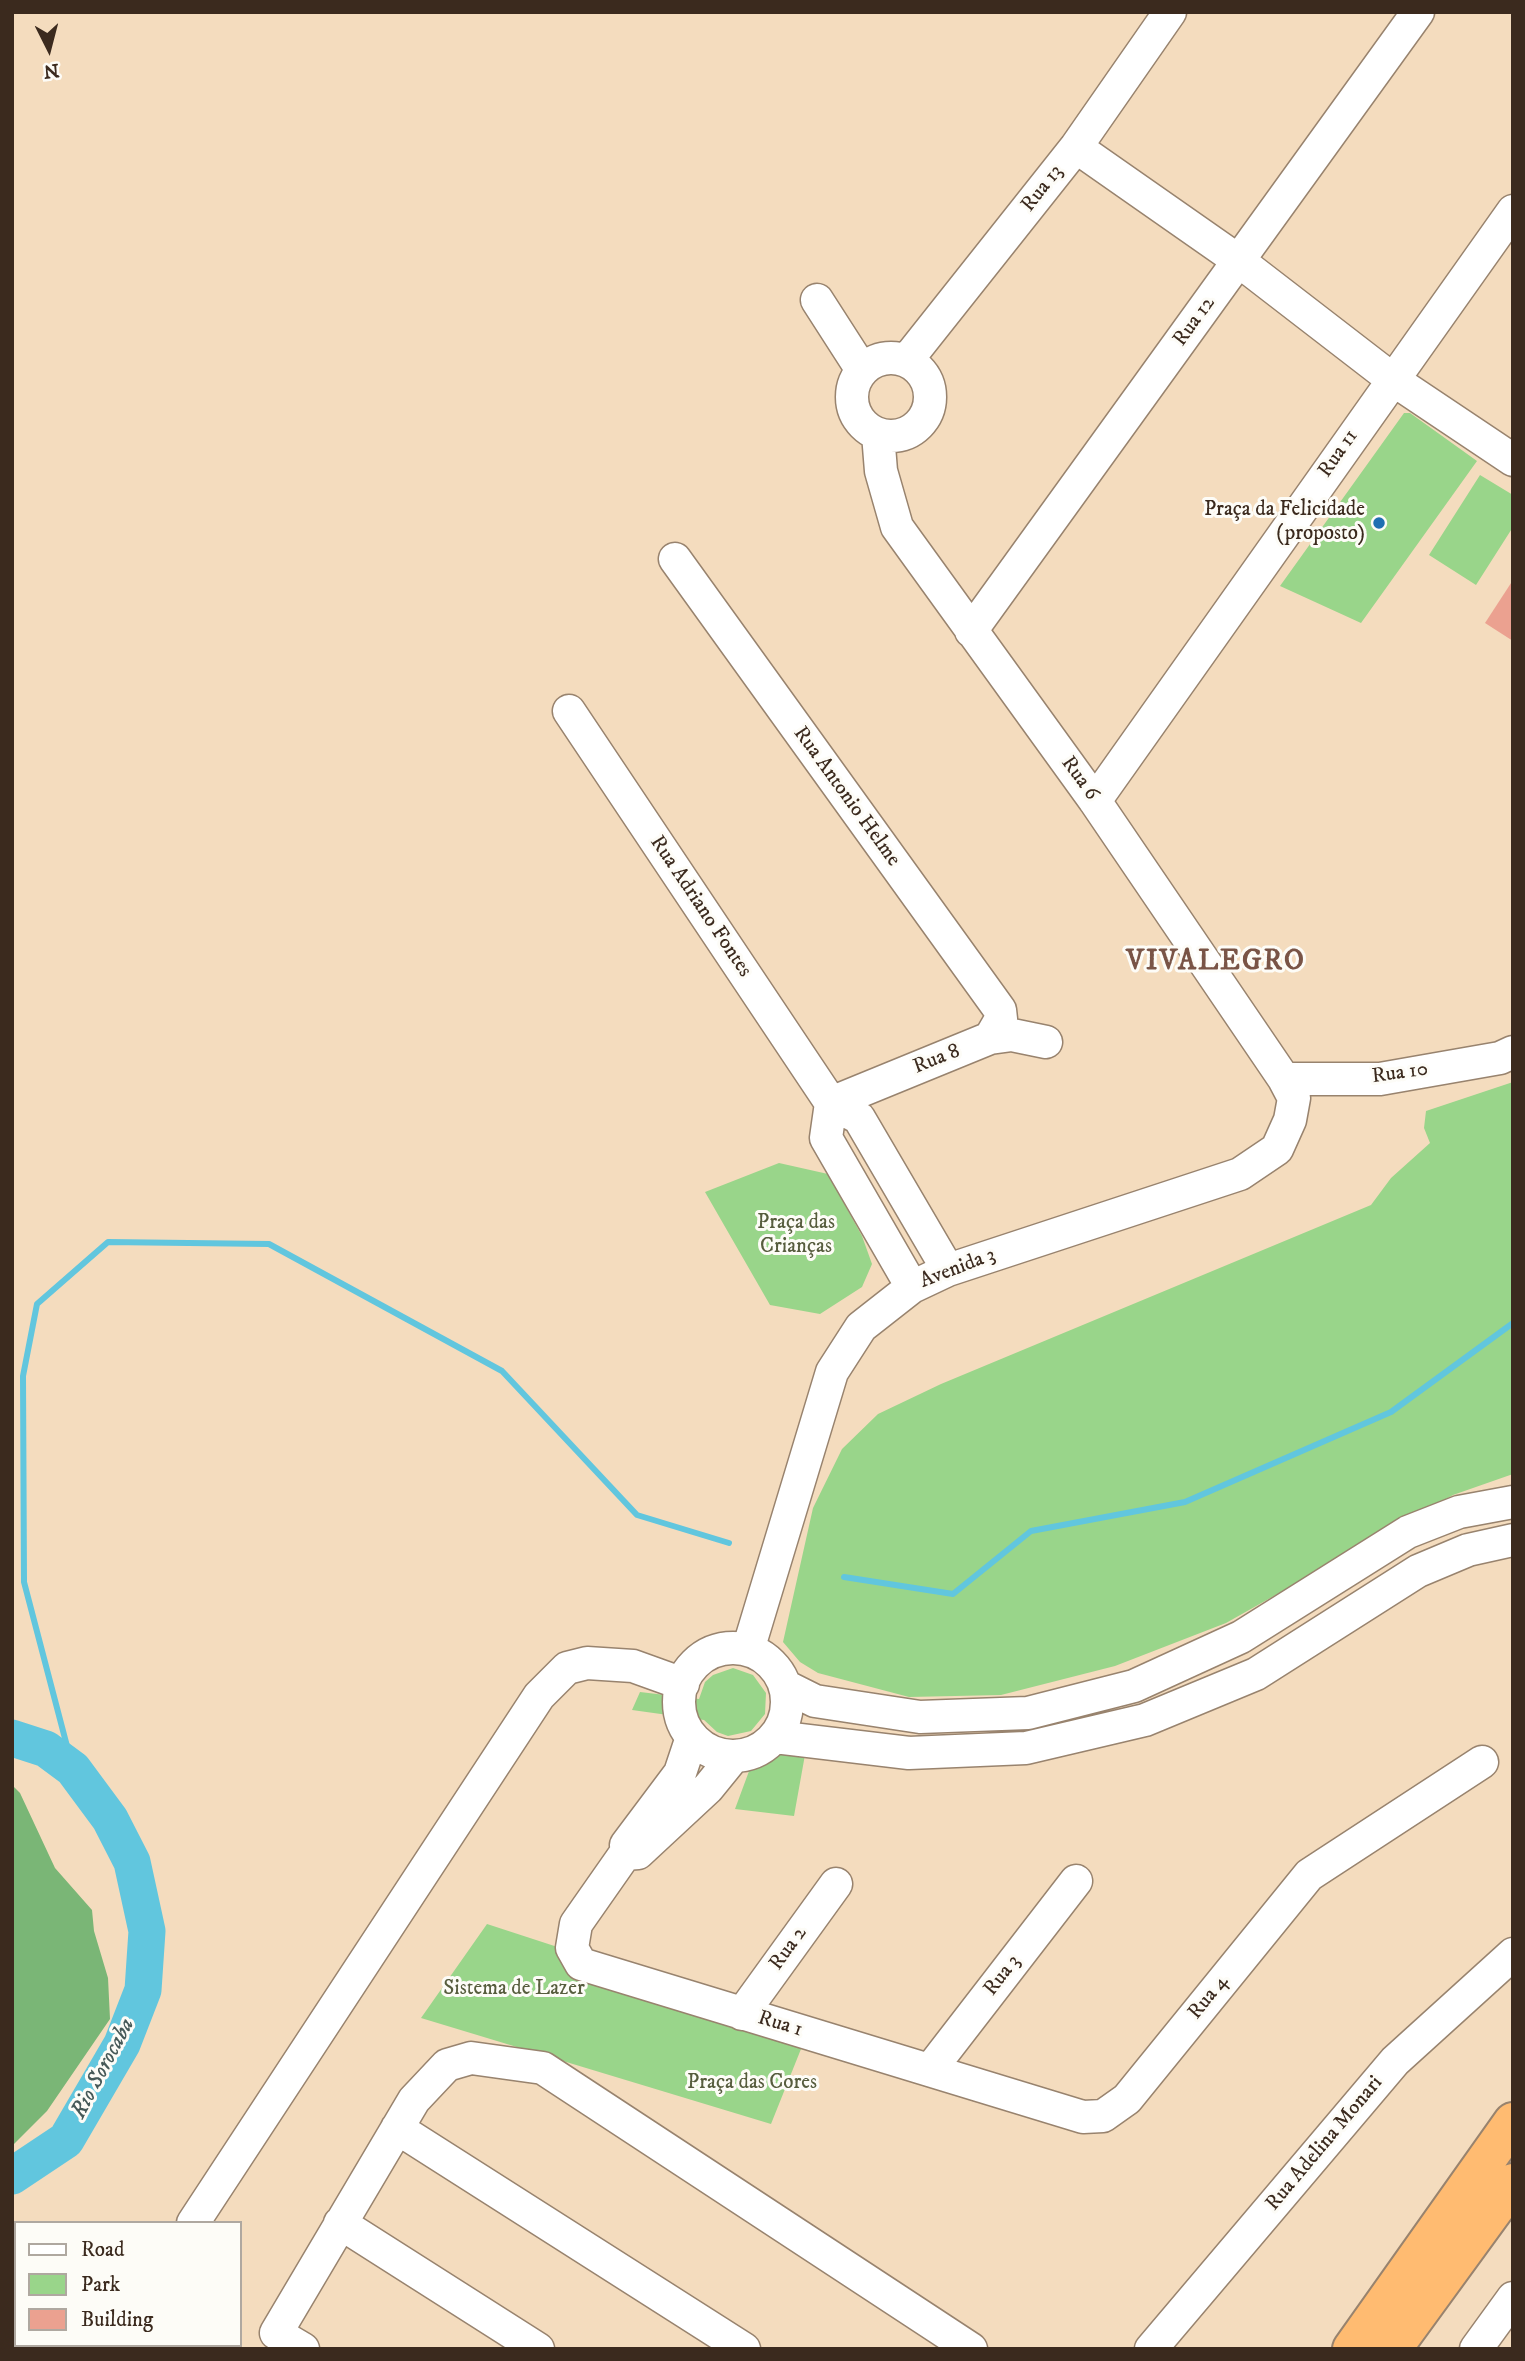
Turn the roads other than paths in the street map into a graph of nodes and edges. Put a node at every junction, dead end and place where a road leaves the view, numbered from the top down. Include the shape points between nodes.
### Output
1 (1170, 12) edge
2 (1418, 12) edge
3 (1076, 147) junction
4 (1513, 211) edge
5 (1239, 261) junction
6 (817, 300) dead end
7 (907, 360) junction
8 (862, 370) junction
9 (1392, 379) junction
10 (878, 433) junction
11 (1513, 460) edge
12 (675, 559) dead end
13 (971, 631) junction
14 (569, 711) dead end
15 (1095, 801) junction
16 (990, 1038) junction
17 (1046, 1042) dead end
18 (1513, 1052) edge
19 (1284, 1079) junction
20 (831, 1103) junction
21 (1290, 1120) joint
22 (876, 1152) junction
23 (845, 1168) junction
24 (948, 1270) junction
25 (912, 1287) junction
26 (1513, 1502) edge
27 (1513, 1540) edge
28 (748, 1650) junction
29 (653, 1657) dead end
30 (632, 1686) dead end
31 (786, 1686) junction
32 (685, 1701) junction
33 (775, 1737) junction
34 (734, 1756) junction
35 (1482, 1762) dead end
36 (625, 1854) junction
37 (1076, 1881) dead end
38 (836, 1884) dead end
39 (1513, 1954) edge
40 (742, 2014) junction
41 (930, 2070) junction
42 (1103, 2116) joint
43 (1513, 2122) edge
44 (397, 2128) junction
45 (1513, 2183) edge
46 (194, 2221) edge
47 (340, 2223) junction
48 (1513, 2298) edge
49 (303, 2349) edge
50 (538, 2349) edge
51 (744, 2349) edge
52 (971, 2349) edge
53 (1151, 2349) edge
54 (1352, 2349) edge
55 (1392, 2349) edge
56 (1476, 2349) edge

1 - 3 street, Rua 13
2 - 5 street, Rua 12
3 - 5 street
3 - 7 street, Rua 13
4 - 9 street, Rua 11
5 - 9 street
5 - 13 street, Rua 12
6 - 8 street
7 - 8 street via 888,357
7 - 10 street via 929,386 927,412 909,432 896,436
8 - 10 street via 851,400 861,423
9 - 11 street
9 - 15 street, Rua 11
10 - 13 street, Rua 6 via 881,471 897,527
12 - 16 street, Rua Antonio Helme via 1000,1010
13 - 15 street, Rua 6
14 - 20 street, Rua Adriano Fontes
15 - 19 street, Rua 6
16 - 17 street, Rua 8 via 1012,1035
16 - 20 street, Rua 8
18 - 19 street, Rua 10 via 1380,1079
19 - 21 street, Rua 6 via 1294,1098
20 - 22 street, Rua Adriano Fontes via 859,1118
20 - 23 street via 825,1138
21 - 24 street, Avenida 3 via 1277,1149 1240,1174
22 - 23 street
22 - 24 street, Rua Adriano Fontes
23 - 25 street
24 - 25 street, Avenida 3
25 - 28 street, Avenida 3 via 861,1327 832,1372
26 - 31 street via 1459,1512 1408,1532 1241,1637 1134,1686 1028,1713 920,1717 815,1701
27 - 33 street via 1468,1550 1418,1570 1256,1674 1145,1720 1026,1748 909,1753
28 - 31 street via 764,1657
28 - 32 street via 730,1648 698,1661
29 - 32 street
30 - 32 street
31 - 33 street via 786,1712
32 - 34 street via 704,1748
32 - 36 street, Rua 1 via 680,1773 626,1843
32 - 46 street via 633,1667 587,1663 568,1668 539,1696
33 - 34 street via 764,1747
34 - 36 street via 708,1788 638,1853
35 - 42 street, Rua 4 via 1309,1875 1127,2099
36 - 40 street, Rua 1 via 576,1924 572,1948 582,1964
37 - 41 street, Rua 3
38 - 40 street, Rua 2
39 - 53 street, Rua Adelina Monari via 1395,2061
40 - 41 street, Rua 1
41 - 42 street, Rua 1 via 1083,2117
43 - 54 highway
44 - 47 street
44 - 51 street
44 - 52 street via 414,2099 447,2065 471,2058 543,2068
45 - 55 highway
47 - 49 street via 276,2333
47 - 50 street
48 - 56 street

